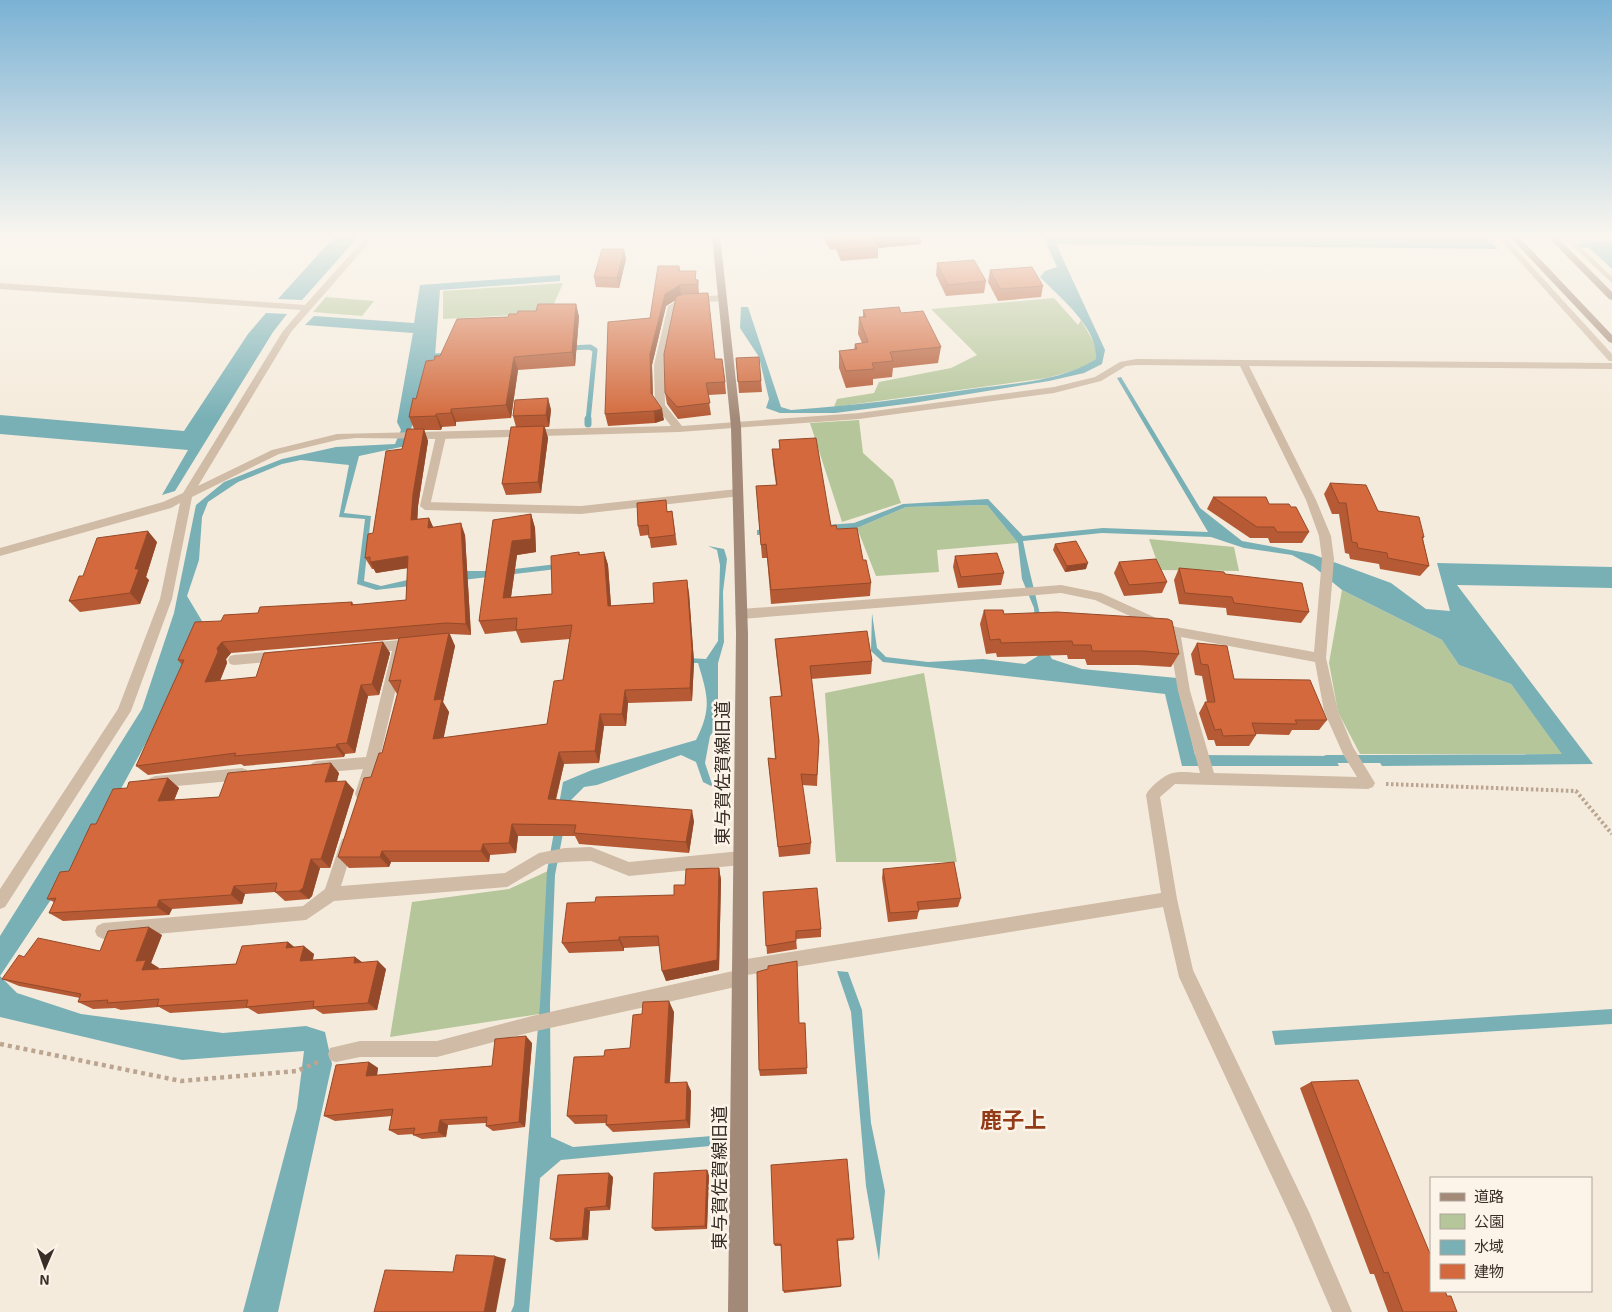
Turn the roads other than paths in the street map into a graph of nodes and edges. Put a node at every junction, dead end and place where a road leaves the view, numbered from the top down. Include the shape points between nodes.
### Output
1 (157, 297) edge
2 (317, 297) edge
3 (1556, 297) edge
4 (1571, 297) edge
5 (723, 298) joint
6 (308, 308) junction
7 (1612, 340) edge
8 (1612, 359) edge
9 (1244, 364) junction
10 (1612, 366) edge
11 (736, 426) junction
12 (679, 429) junction
13 (441, 436) junction
14 (737, 493) junction
15 (187, 495) junction
16 (424, 506) joint
17 (0, 552) edge
18 (741, 614) junction
19 (1174, 630) junction
20 (417, 644) edge
21 (400, 645) junction
22 (351, 650) edge
23 (292, 655) edge
24 (1320, 658) junction
25 (234, 660) dead end
26 (372, 762) junction
27 (304, 768) edge
28 (256, 773) edge
29 (1208, 774) junction
30 (140, 784) edge
31 (358, 809) edge
32 (352, 828) edge
33 (741, 858) junction
34 (331, 894) junction
35 (1169, 899) junction
36 (0, 902) edge
37 (103, 931) dead end
38 (740, 973) junction
39 (336, 1054) dead end
40 (738, 1312) edge
41 (1342, 1312) edge

1 - 6 street
2 - 6 street
3 - 8 lane
4 - 7 main road
5 - 11 main road, 東与賀佐賀線旧道
5 - 12 street via 682,301 672,306 659,365 660,405
6 - 15 street via 286,332
9 - 10 street
9 - 11 street via 1136,362 1123,364 1098,379 1054,390 859,416
9 - 24 street via 1311,500 1325,536 1328,558
11 - 12 street
11 - 14 main road, 東与賀佐賀線旧道
12 - 13 street
13 - 15 street via 356,435 301,445 276,452
13 - 16 lane
14 - 16 street via 581,510
14 - 18 main road, 東与賀佐賀線旧道
15 - 17 street via 167,505
15 - 36 street via 166,599 124,712
18 - 19 street via 1061,589 1097,596
18 - 33 main road, 東与賀佐賀線旧道
19 - 24 street
19 - 29 street via 1184,691
20 - 21 street
21 - 22 street
21 - 26 street
23 - 25 street
24 - 29 street via 1331,712 1368,783
26 - 27 street
26 - 31 street
28 - 30 street
29 - 35 street via 1172,778 1152,795
32 - 34 street
33 - 34 street via 629,869 591,854 565,855 544,858 507,880
33 - 38 main road, 東与賀佐賀線旧道
34 - 37 street via 306,913
35 - 38 street
35 - 41 street via 1184,971 1302,1219
38 - 39 street via 437,1049 360,1048
38 - 40 main road, 東与賀佐賀線旧道

